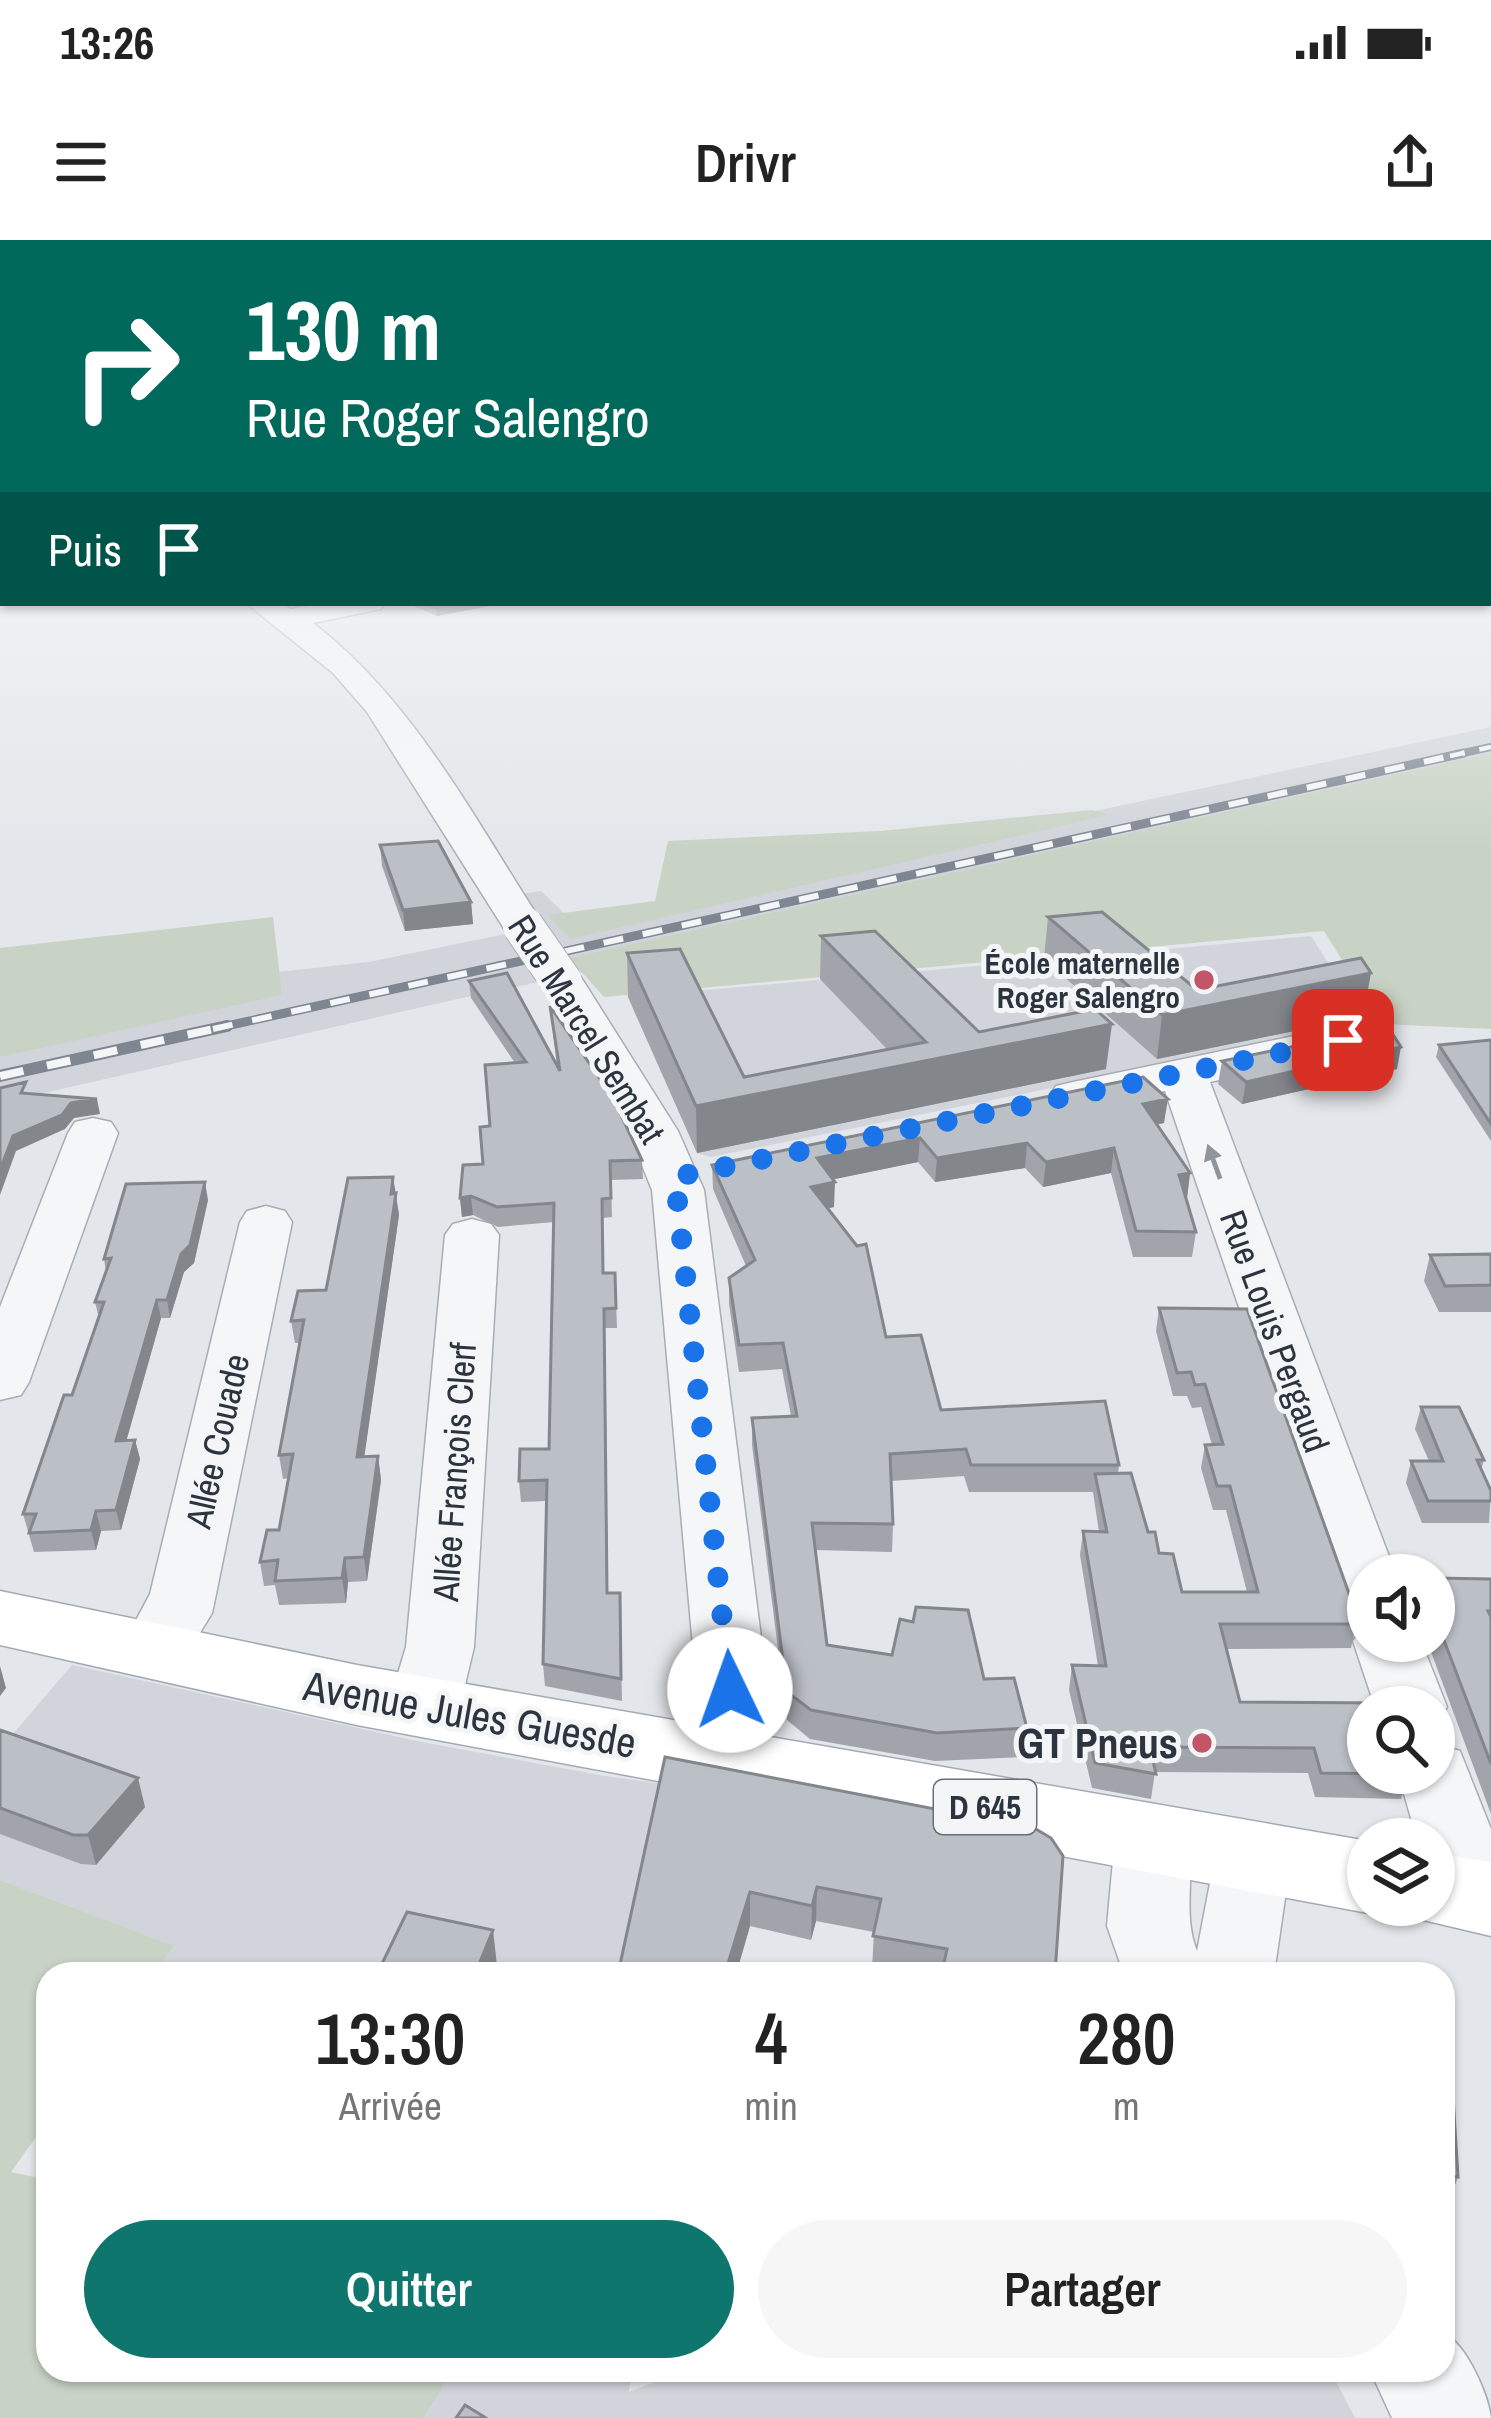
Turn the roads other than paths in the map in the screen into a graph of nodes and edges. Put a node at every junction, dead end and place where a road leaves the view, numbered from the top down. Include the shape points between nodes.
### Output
1 (318, 645) edge
2 (1343, 1040) edge
3 (1183, 1074) junction
4 (1024, 1106) edge
5 (93, 1133) dead end
6 (266, 1222) dead end
7 (472, 1235) dead end
8 (0, 1382) edge
9 (1356, 1554) edge
10 (0, 1618) edge
11 (153, 1654) junction
12 (424, 1706) junction
13 (715, 1759) junction
14 (1441, 1794) edge
15 (1153, 1839) junction
16 (1253, 1857) junction
17 (1347, 1873) edge
18 (1463, 1894) edge
19 (1160, 1962) edge
20 (1235, 1962) edge
21 (1425, 2382) edge
22 (1445, 2418) edge

1 - 13 street, Rue Marcel Sembat, bridge via 387,715 653,1131 698,1172 730,1670
2 - 3 street
3 - 4 street
9 -> 3 street, Rue Louis Pergaud
5 - 8 street
6 - 11 street, Allée Couade via 183,1594
7 - 12 street, Allée François Clerf via 440,1648
10 - 11 main road, Avenue Jules Guesde / D 645
11 - 12 main road, Avenue Jules Guesde / D 645
12 - 13 main road, Avenue Jules Guesde / D 645
13 - 15 main road, Avenue Jules Guesde / D 645
14 - 18 street
15 - 16 main road, Avenue Jules Guesde / D 645
15 - 19 street via 1147,1926
16 - 17 main road, Avenue Jules Guesde / D 645
16 - 20 street
21 - 22 street

